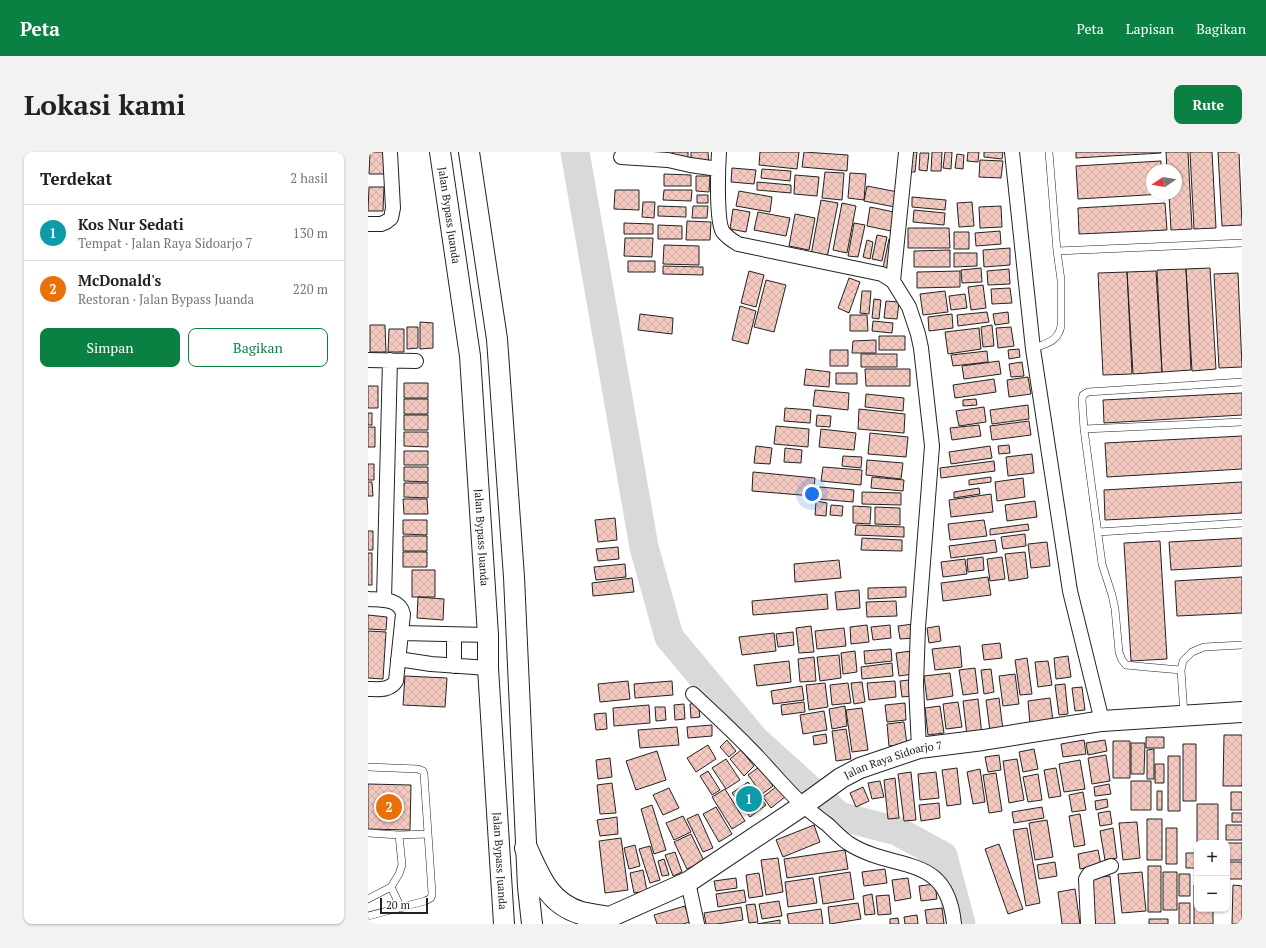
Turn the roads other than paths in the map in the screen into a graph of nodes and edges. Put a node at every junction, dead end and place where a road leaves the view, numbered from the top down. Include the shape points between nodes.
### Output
1 (390, 152) edge
2 (440, 152) edge
3 (469, 152) edge
4 (719, 152) edge
5 (906, 152) edge
6 (1012, 152) edge
7 (1049, 152) edge
8 (621, 157) dead end
9 (718, 169) junction
10 (368, 224) edge
11 (1242, 243) edge
12 (1057, 251) junction
13 (893, 281) junction
14 (1033, 348) junction
15 (368, 360) edge
16 (390, 360) junction
17 (416, 361) dead end
18 (1242, 382) edge
19 (1242, 422) edge
20 (1084, 429) junction
21 (1242, 523) edge
22 (1098, 532) junction
23 (368, 599) edge
24 (384, 600) junction
25 (401, 634) junction
26 (454, 635) junction
27 (488, 635) junction
28 (1242, 645) edge
29 (398, 659) junction
30 (454, 666) junction
31 (488, 668) junction
32 (1181, 670) junction
33 (368, 689) edge
34 (693, 694) dead end
35 (1242, 712) edge
36 (1184, 715) junction
37 (1102, 721) junction
38 (919, 748) junction
39 (368, 767) edge
40 (806, 804) junction
41 (368, 832) edge
42 (428, 834) junction
43 (399, 835) junction
44 (526, 848) junction
45 (1111, 866) dead end
46 (688, 882) junction
47 (391, 887) junction
48 (368, 899) edge
49 (401, 908) junction
50 (368, 916) edge
51 (604, 921) edge
52 (504, 924) edge
53 (532, 924) edge
54 (583, 924) edge
55 (697, 924) edge
56 (954, 924) edge
57 (1088, 924) edge

1 - 10 street via 393,208 391,218 381,224
2 - 27 main road, Jalan Bypass Juanda via 469,344
3 - 44 main road via 497,339 514,577
4 - 9 street
5 - 13 street
6 - 14 street
7 - 12 lane
8 - 9 street via 668,160
9 - 13 street via 720,226 729,239 738,244 882,274
11 - 12 lane
12 - 14 lane via 1061,280 1060,333 1056,338
13 - 38 street via 909,307 918,334 932,446 918,627 916,685
14 - 37 street via 1070,591
15 - 16 street
16 - 17 street
16 - 24 street
18 - 20 lane via 1088,392 1083,395 1082,400
19 - 20 lane
20 - 22 lane
21 - 22 lane
22 - 32 lane via 1102,564 1115,609 1122,660 1126,665
23 - 24 street
24 - 25 street via 400,606
25 - 26 street
25 - 29 street
26 - 27 street
26 - 30 street
27 - 31 main road, Jalan Bypass Juanda
28 - 32 lane via 1204,647 1192,652 1183,661
29 - 30 street
29 - 33 street via 396,681 393,686
30 - 31 street
31 - 52 main road, Jalan Bypass Juanda
32 - 36 lane
34 - 40 street
35 - 36 main road, Jalan Raya Sidoarjo 7
36 - 37 main road, Jalan Raya Sidoarjo 7
37 - 38 main road, Jalan Raya Sidoarjo 7
38 - 40 main road, Jalan Raya Sidoarjo 7 via 860,768 833,782
39 - 42 lane via 423,771
40 - 46 main road, Jalan Raya Sidoarjo 7
40 - 56 street via 848,842 869,854 912,865 933,875 947,896
41 - 43 lane
42 - 43 lane
42 - 49 lane via 432,896 425,901
43 - 47 lane via 402,865
44 - 51 highway via 549,893 562,904
44 - 53 main road
45 - 57 street via 1089,874 1086,879
46 - 51 main road, Jalan Raya Sidoarjo 7
46 - 55 street
47 - 48 lane
47 - 49 lane
49 - 50 lane
51 - 54 main road, Jalan Raya Sidoarjo 7

